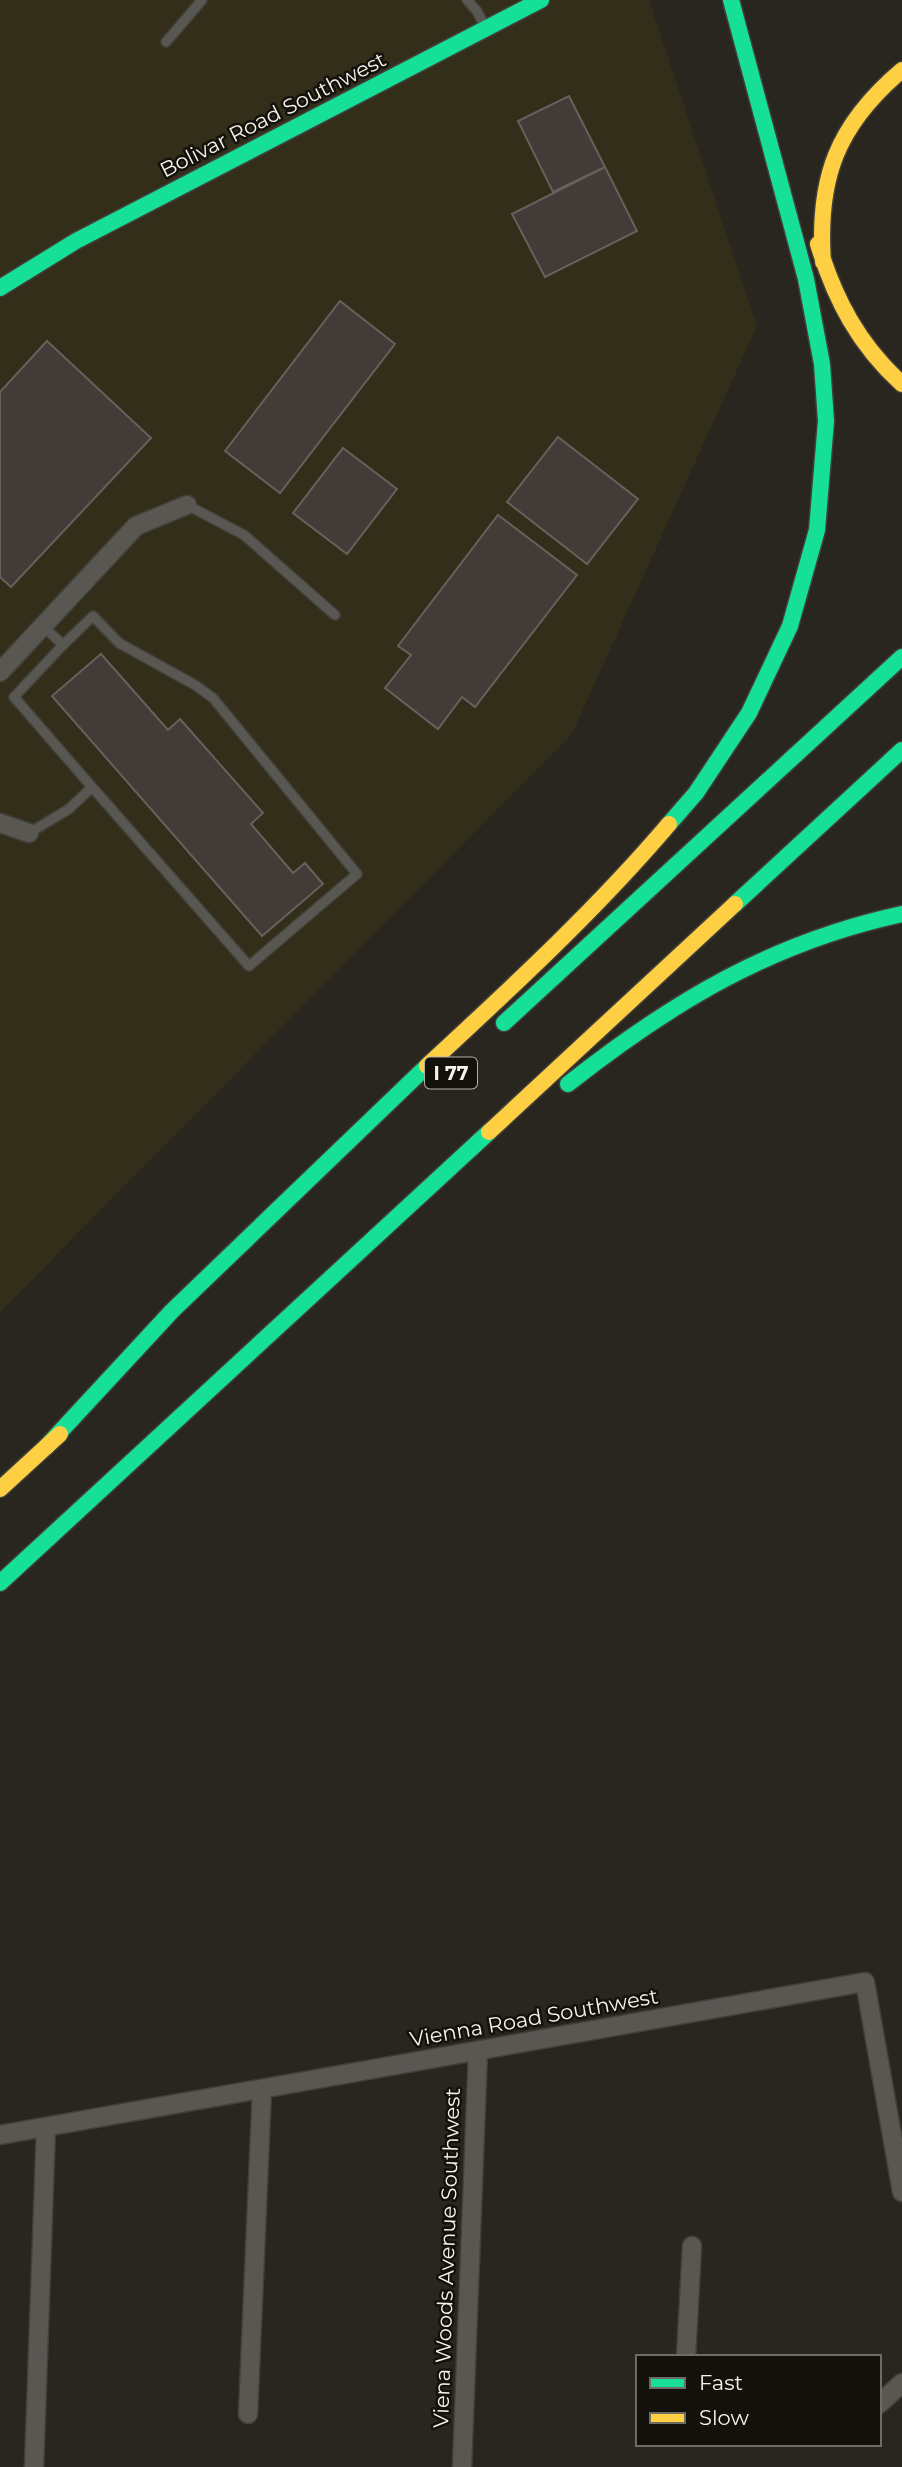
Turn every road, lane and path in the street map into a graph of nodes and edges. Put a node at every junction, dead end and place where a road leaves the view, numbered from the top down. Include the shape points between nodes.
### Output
1 (202, 0) edge
2 (467, 0) edge
3 (541, 0) edge
4 (731, 0) edge
5 (485, 29) junction
6 (166, 43) dead end
7 (902, 70) edge
8 (806, 199) dead end
9 (823, 262) junction
10 (0, 288) edge
11 (902, 384) edge
12 (187, 505) joint
13 (335, 615) dead end
14 (43, 626) junction
15 (63, 645) junction
16 (902, 657) edge
17 (0, 672) edge
18 (902, 750) edge
19 (92, 787) junction
20 (0, 823) edge
21 (29, 833) joint
22 (902, 914) edge
23 (488, 1038) dead end
24 (292, 1219) dead end
25 (187, 1410) junction
26 (46, 1447) junction
27 (0, 1489) edge
28 (0, 1583) edge
29 (478, 2051) junction
30 (262, 2089) junction
31 (46, 2127) junction
32 (0, 2135) edge
33 (902, 2192) edge
34 (692, 2246) dead end
35 (686, 2355) edge
36 (902, 2383) edge
37 (881, 2402) edge
38 (248, 2414) dead end
39 (34, 2467) edge
40 (462, 2467) edge

1 - 6 lane
2 - 5 lane
3 - 5 main road, Bolivar Road Southwest
4 - 26 main road via 811,297 824,386 825,440 816,534 801,596 766,682 722,760 636,864 171,1312
5 - 10 main road, Bolivar Road Southwest via 76,241
7 - 9 main road via 862,109 825,176 819,214
8 - 9 main road
9 - 11 main road via 836,301 856,336
12 - 13 lane via 244,535
12 - 14 street via 136,526
14 - 15 lane
14 - 17 street
15 - 19 lane via 15,697
15 - 19 lane via 93,616 119,643 213,698 357,874 249,966
16 - 23 main road, I 77
18 - 25 main road
19 - 21 lane via 69,809
20 - 21 street
22 - 25 main road via 827,933 732,974 652,1022 553,1096 254,1367
24 - 26 main road
25 - 28 main road
26 - 27 main road
29 - 30 street, Vienna Road Southwest
29 - 33 street, Vienna Road Southwest via 865,1982
29 - 40 street, Viena Woods Avenue Southwest
30 - 31 street, Vienna Road Southwest
30 - 38 street
31 - 32 street, Vienna Road Southwest
31 - 39 street
34 - 35 street
36 - 37 street

